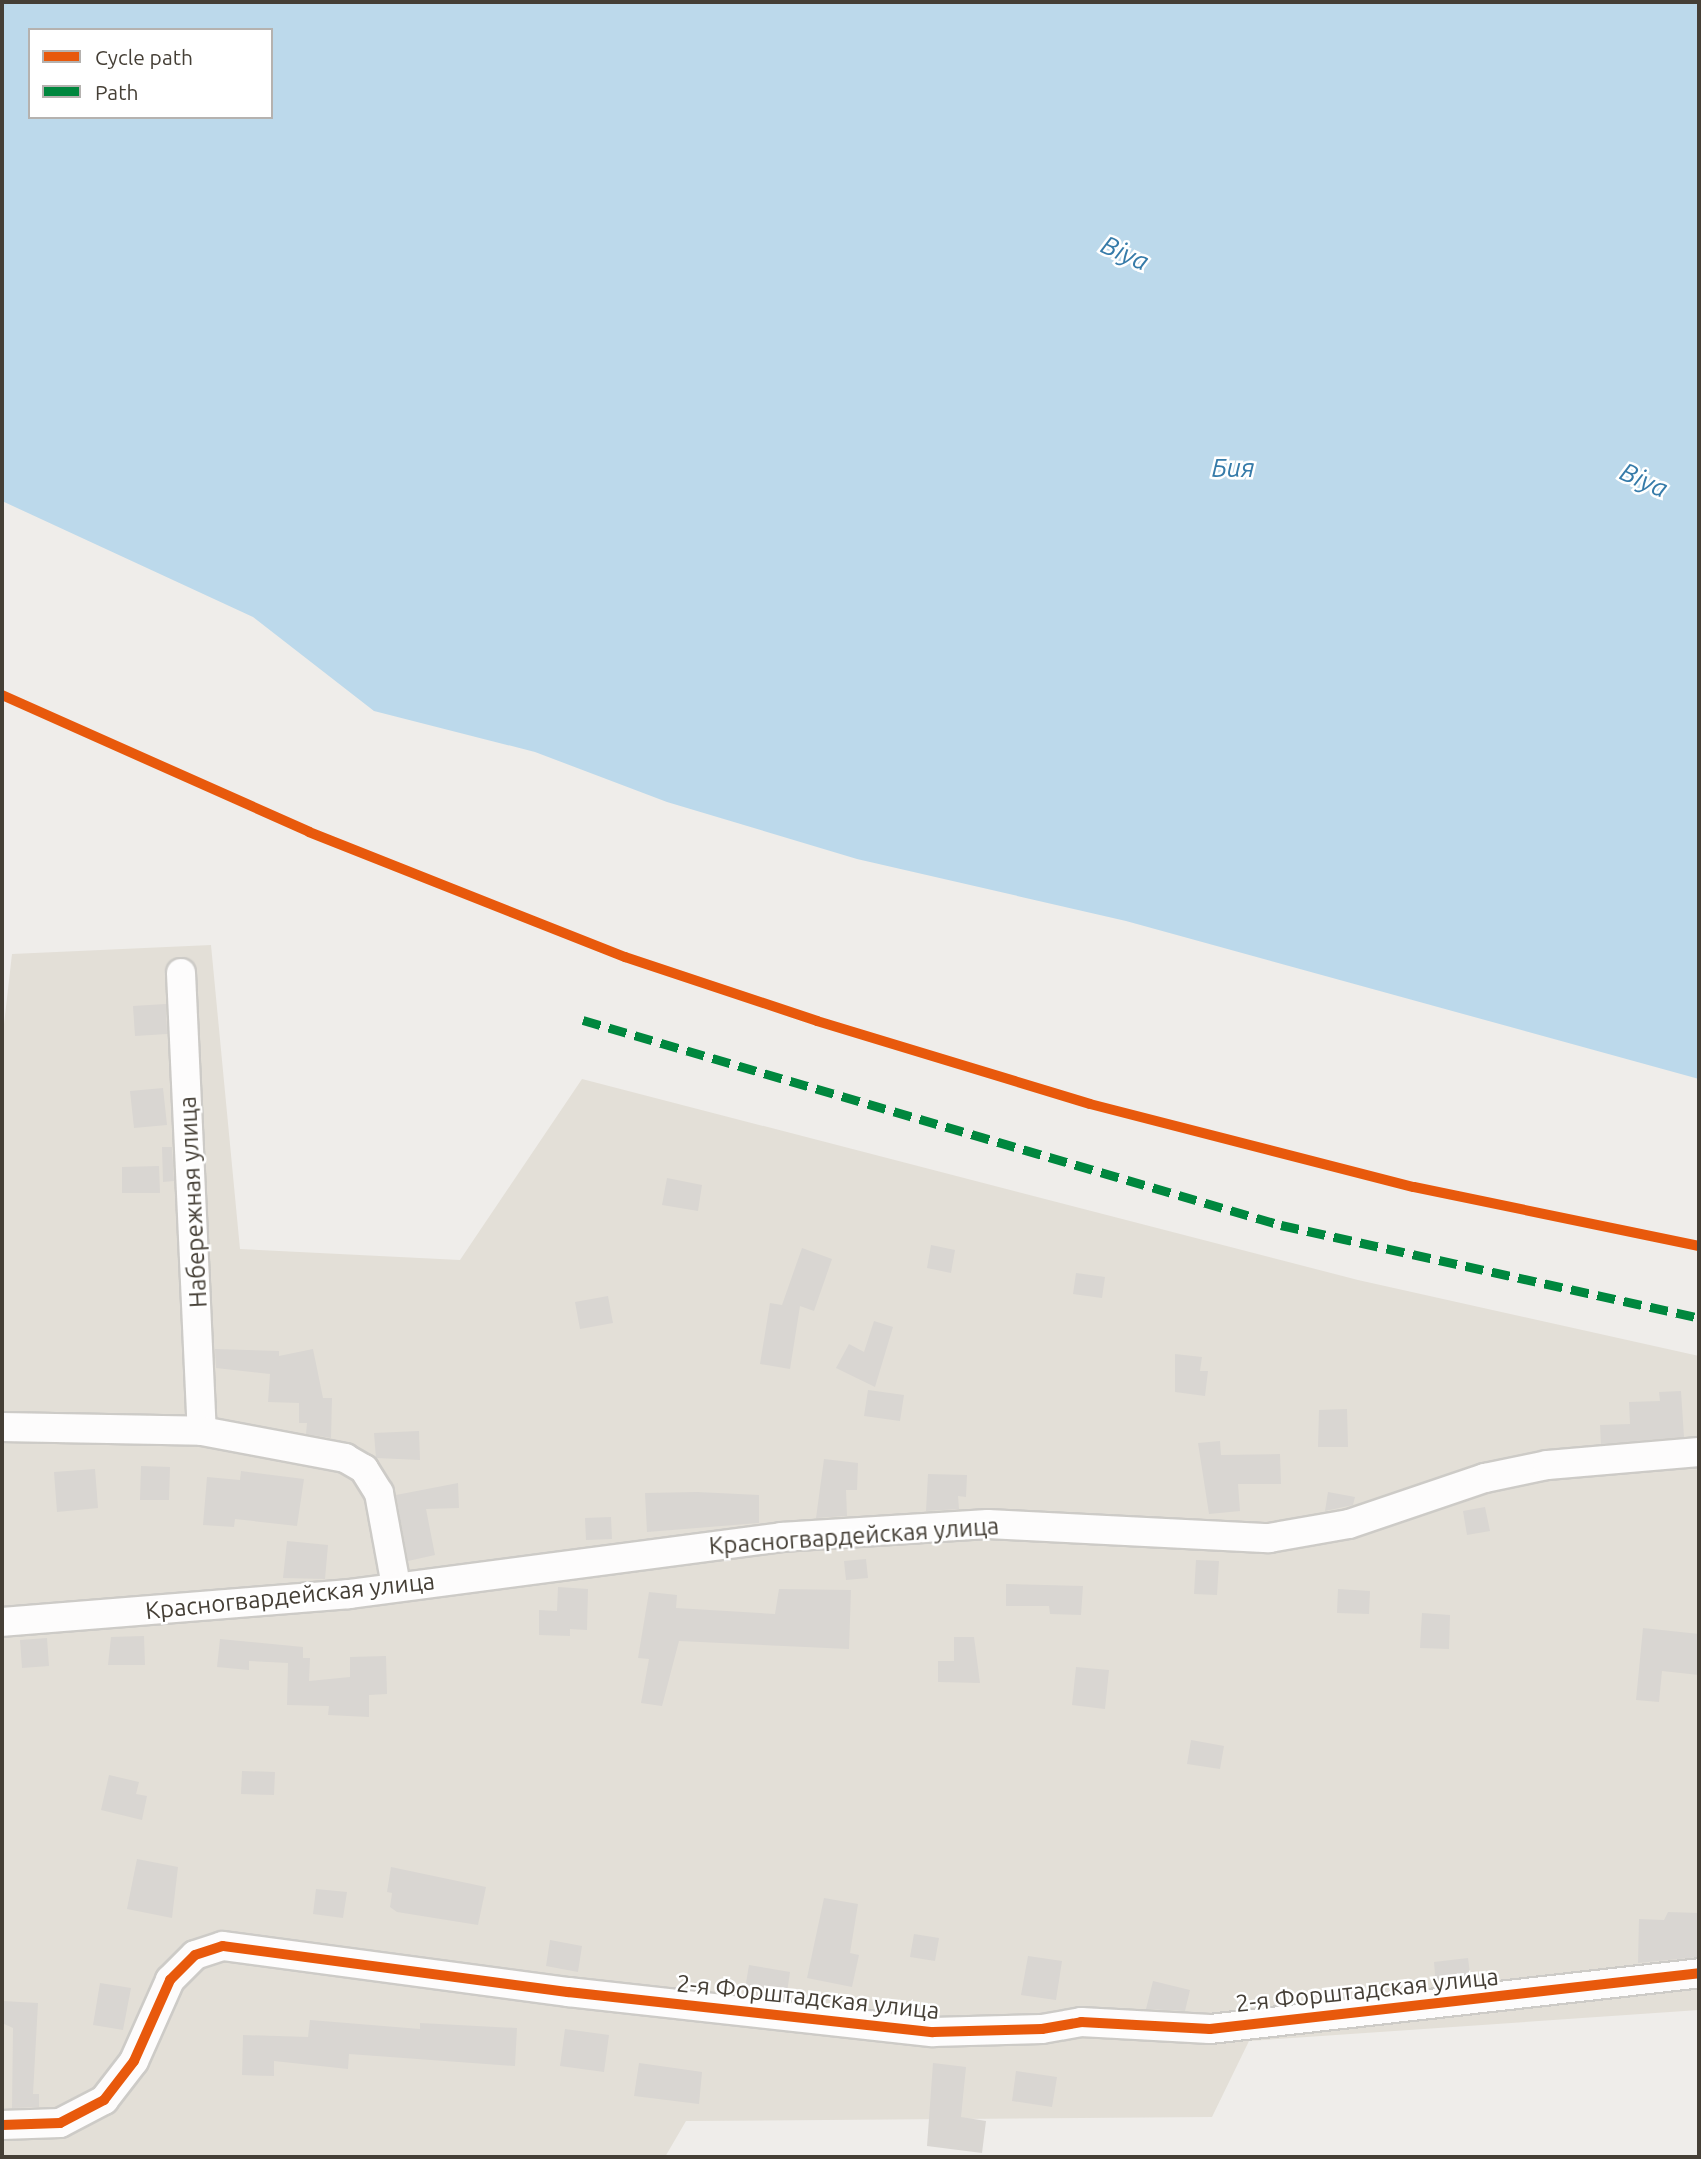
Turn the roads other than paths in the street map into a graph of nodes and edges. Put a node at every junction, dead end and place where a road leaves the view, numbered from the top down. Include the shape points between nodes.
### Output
1 (181, 973) dead end
2 (2, 1427) edge
3 (202, 1431) junction
4 (1699, 1452) edge
5 (396, 1586) junction
6 (2, 1622) edge
7 (1699, 1973) edge
8 (2, 2125) edge

1 - 3 street, Набережная улица
2 - 3 street
3 - 5 street via 330,1454 364,1469 379,1493
4 - 5 street, Красногвардейская улица via 1605,1456 1534,1467 1485,1478 1349,1524 1269,1538 988,1524 781,1537
5 - 6 street, Красногвардейская улица
7 - 8 street, 2-я Форштадская улица via 1210,2029 1081,2022 978,2033 866,2027 223,1946 195,1955 170,1979 134,2061 104,2101 60,2123

